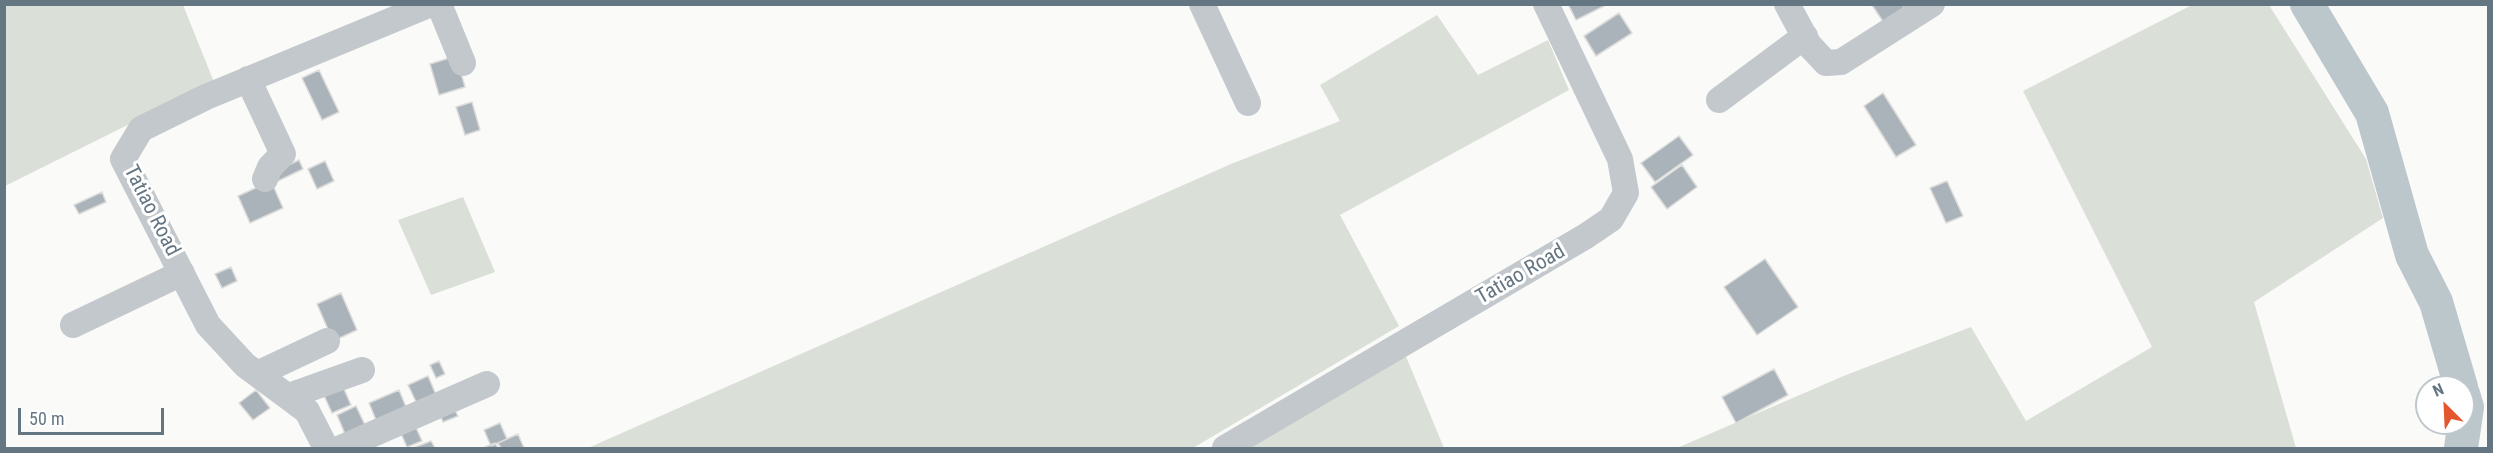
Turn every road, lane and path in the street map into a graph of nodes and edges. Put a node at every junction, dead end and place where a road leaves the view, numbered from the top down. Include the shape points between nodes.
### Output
1 (431, 4) edge
2 (438, 4) edge
3 (1202, 4) edge
4 (1546, 4) edge
5 (1787, 4) edge
6 (1932, 4) edge
7 (1805, 36) junction
8 (463, 63) dead end
9 (248, 79) junction
10 (1719, 100) dead end
11 (1248, 103) dead end
12 (265, 179) dead end
13 (182, 273) junction
14 (73, 325) dead end
15 (327, 341) dead end
16 (362, 370) dead end
17 (257, 374) junction
18 (487, 384) dead end
19 (289, 396) junction
20 (326, 448) edge
21 (341, 448) edge
22 (1226, 448) edge

1 - 9 street, Tatiao Road
2 - 8 street
3 - 11 street
4 - 22 street, Tatiao Road via 1620,159 1626,193 1611,219
5 - 7 street
6 - 7 street via 1841,62 1826,63
7 - 10 street
9 - 12 street via 282,154
9 - 13 street, Tatiao Road via 141,129 123,159
13 - 14 street
13 - 17 street, Tatiao Road via 208,325
15 - 17 street
16 - 19 street
17 - 19 street, Tatiao Road
18 - 21 street
19 - 20 street, Tatiao Road via 307,411

